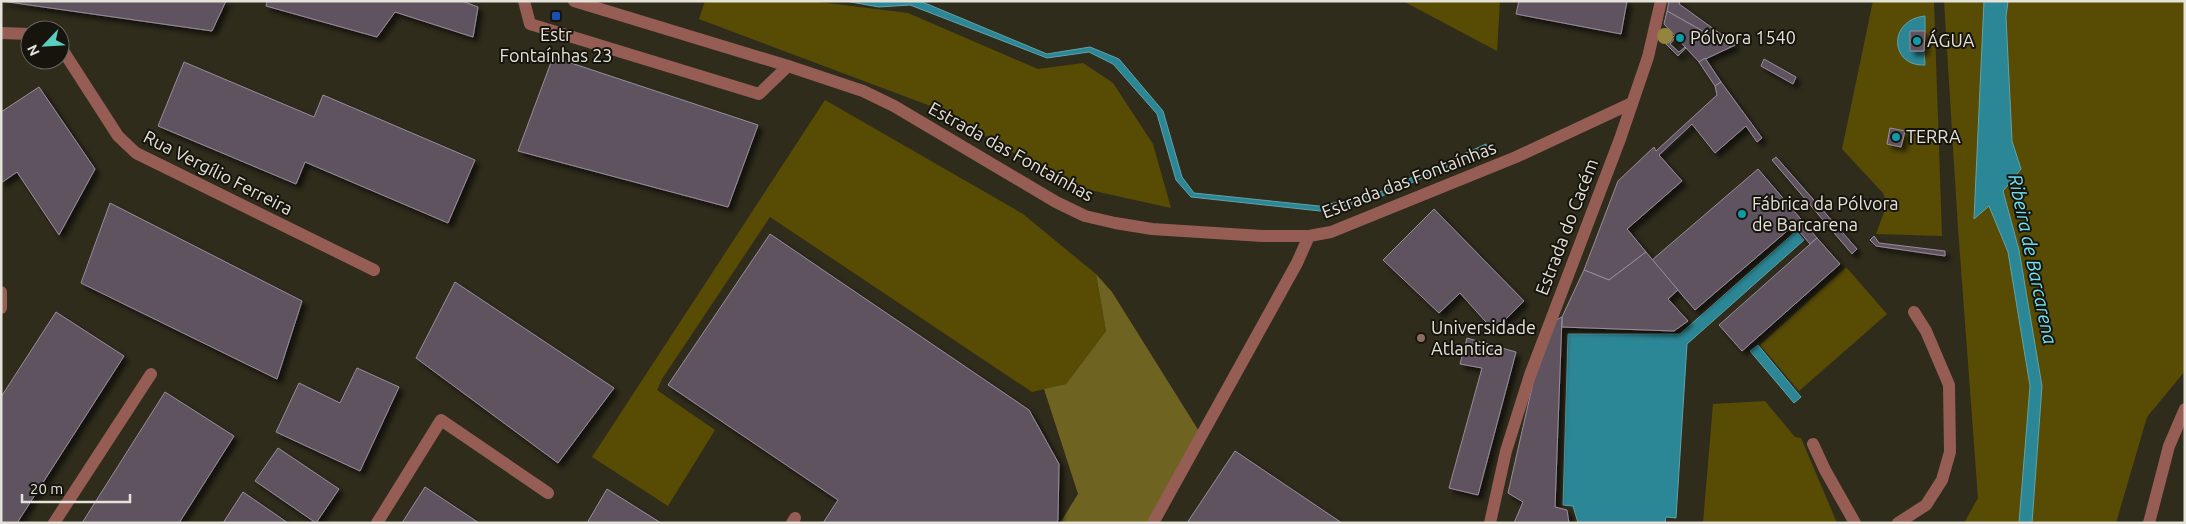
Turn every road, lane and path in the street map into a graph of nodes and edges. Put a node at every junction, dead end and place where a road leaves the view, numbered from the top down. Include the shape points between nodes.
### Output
1 (524, 1) edge
2 (574, 1) edge
3 (1661, 1) edge
4 (1, 32) edge
5 (20, 33) edge
6 (70, 62) edge
7 (788, 66) junction
8 (1632, 103) junction
9 (1309, 236) junction
10 (374, 270) dead end
11 (1, 292) edge
12 (1, 308) edge
13 (1914, 312) dead end
14 (151, 374) dead end
15 (2185, 409) edge
16 (1813, 444) dead end
17 (548, 493) dead end
18 (54, 523) edge
19 (377, 523) edge
20 (1153, 523) edge
21 (1490, 523) edge
22 (1855, 523) edge
23 (1898, 523) edge
24 (2149, 523) edge

1 - 7 street via 530,24 759,94
2 - 7 street, Estrada das Fontaínhas
3 - 8 street, Estrada do Cacém via 1648,57
4 - 5 street
6 - 10 street, Rua Vergílio Ferreira via 118,136 136,153
7 - 9 street, Estrada das Fontaínhas via 894,106 1056,202 1086,216 1152,229
8 - 9 street, Estrada das Fontaínhas via 1516,157 1331,232
8 - 21 street, Estrada do Cacém via 1530,376 1506,451
9 - 20 street
11 - 12 street
13 - 23 street via 1926,331 1949,385 1950,452 1942,480 1926,505
14 - 18 street
15 - 24 street via 2169,446
16 - 22 street
17 - 19 street via 441,420

